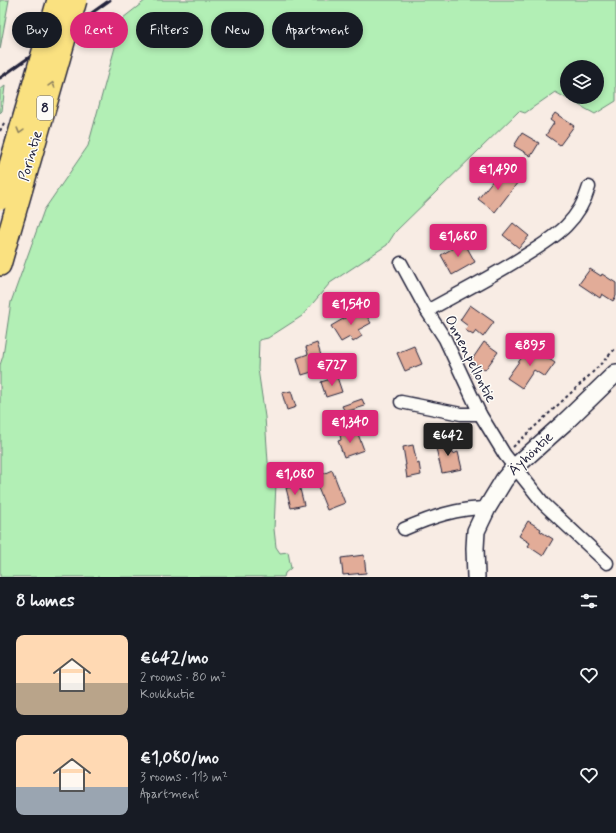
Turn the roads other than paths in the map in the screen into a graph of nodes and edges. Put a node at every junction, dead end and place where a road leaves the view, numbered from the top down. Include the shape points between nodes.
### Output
1 (58, 0) edge
2 (76, 0) edge
3 (589, 187) dead end
4 (0, 199) edge
5 (401, 263) dead end
6 (0, 265) edge
7 (427, 310) junction
8 (616, 373) edge
9 (401, 402) dead end
10 (480, 414) junction
11 (514, 468) junction
12 (487, 508) junction
13 (404, 528) dead end
14 (607, 563) dead end
15 (476, 577) edge

1 -> 4 highway, Porintie / 8, bridge
6 -> 2 highway, Porintie / 8, bridge
3 - 7 street via 579,209 566,226 540,247
5 - 7 street, Onnenpellontie
7 - 10 street, Onnenpellontie via 445,339
8 - 11 main road, Äyhöntie
9 - 10 street via 461,414
10 - 11 street, Onnenpellontie
11 - 12 main road, Äyhöntie
11 - 14 street, Onnenpellontie via 544,504
12 - 13 street via 452,511
12 - 15 main road, Äyhöntie via 476,531

